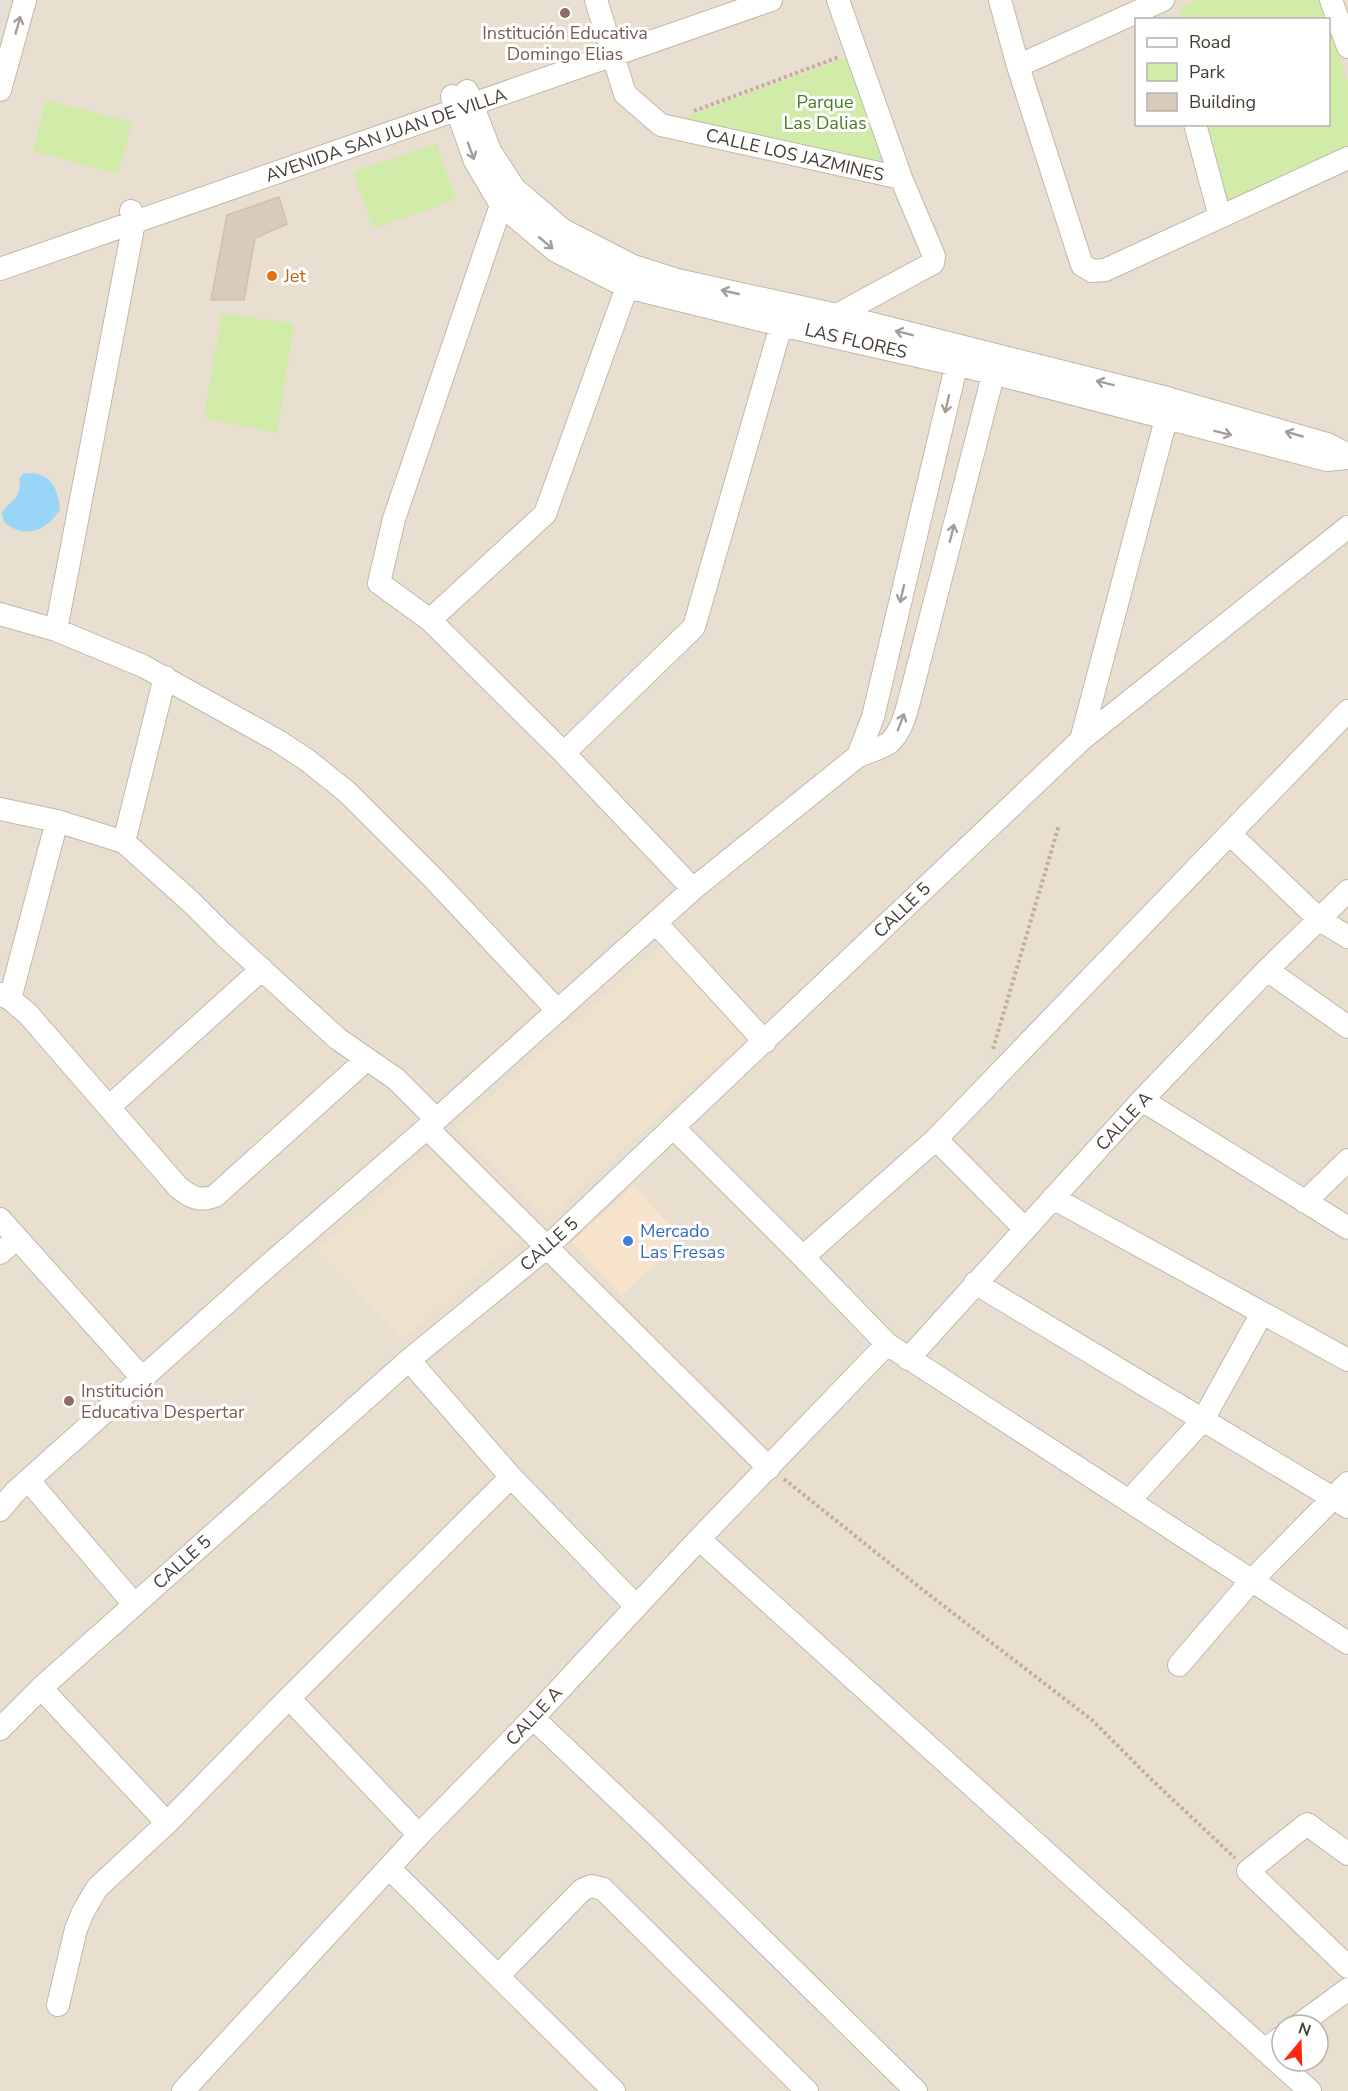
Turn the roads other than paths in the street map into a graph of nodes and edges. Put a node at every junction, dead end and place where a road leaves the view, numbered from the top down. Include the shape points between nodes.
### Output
1 (26, 0) edge
2 (596, 0) edge
3 (731, 0) edge
4 (771, 0) edge
5 (838, 0) edge
6 (1000, 0) edge
7 (1163, 0) edge
8 (1331, 0) edge
9 (1167, 18) edge
10 (1348, 47) edge
11 (611, 49) junction
12 (1018, 66) junction
13 (0, 90) edge
14 (462, 100) junction
15 (1196, 126) edge
16 (1348, 158) edge
17 (901, 178) junction
18 (508, 197) junction
19 (132, 217) junction
20 (1220, 217) junction
21 (0, 255) edge
22 (0, 269) edge
23 (627, 287) junction
24 (784, 315) junction
25 (837, 315) junction
26 (959, 356) junction
27 (996, 365) junction
28 (1166, 419) junction
29 (1348, 456) edge
30 (1348, 527) edge
31 (0, 614) edge
32 (430, 620) junction
33 (56, 630) junction
34 (165, 677) junction
35 (1348, 711) edge
36 (1081, 740) junction
37 (564, 753) junction
38 (858, 756) junction
39 (0, 809) edge
40 (57, 821) junction
41 (1230, 834) junction
42 (124, 842) junction
43 (693, 889) junction
44 (1348, 891) edge
45 (1320, 920) junction
46 (656, 923) junction
47 (1348, 938) edge
48 (262, 969) junction
49 (1267, 970) junction
50 (5, 997) edge
51 (558, 1011) junction
52 (1348, 1027) edge
53 (765, 1042) junction
54 (367, 1059) junction
55 (1142, 1100) junction
56 (109, 1107) junction
57 (432, 1124) junction
58 (674, 1127) junction
59 (936, 1139) junction
60 (1348, 1160) edge
61 (1053, 1198) junction
62 (1305, 1202) junction
63 (0, 1219) edge
64 (1348, 1227) edge
65 (1024, 1229) junction
66 (17, 1238) junction
67 (546, 1248) junction
68 (0, 1253) edge
69 (803, 1257) junction
70 (975, 1283) junction
71 (1262, 1313) junction
72 (887, 1344) junction
73 (908, 1359) junction
74 (409, 1360) junction
75 (1348, 1360) edge
76 (143, 1379) junction
77 (1203, 1420) junction
78 (769, 1468) junction
79 (511, 1476) junction
80 (29, 1480) junction
81 (1343, 1496) edge
82 (1129, 1501) junction
83 (0, 1510) edge
84 (699, 1539) junction
85 (1251, 1580) junction
86 (134, 1604) junction
87 (636, 1606) junction
88 (1348, 1643) edge
89 (1179, 1665) dead end
90 (40, 1688) junction
91 (288, 1698) junction
92 (533, 1718) junction
93 (0, 1729) edge
94 (167, 1823) junction
95 (419, 1835) junction
96 (1348, 1854) edge
97 (389, 1868) junction
98 (1348, 1967) edge
99 (498, 1976) junction
100 (1348, 1989) edge
101 (58, 2005) dead end
102 (1315, 2013) edge
103 (1270, 2041) edge
104 (1296, 2073) edge
105 (183, 2091) edge
106 (614, 2091) edge
107 (807, 2091) edge
108 (916, 2091) edge
109 (1310, 2091) edge

13 -> 1 street
2 - 11 street, CALLE LOS JAZMINES
3 - 11 street, AVENIDA SAN JUAN DE VILLA
4 - 11 street, AVENIDA SAN JUAN DE VILLA
5 - 17 street
6 - 12 street
7 - 9 street
7 - 12 street
8 - 10 street
11 - 14 street, AVENIDA SAN JUAN DE VILLA
11 - 17 street, CALLE LOS JAZMINES via 625,94 661,125
12 - 20 street via 1082,265 1092,271 1105,270
14 - 18 street, LAS FLORES via 475,161
14 - 19 street, AVENIDA SAN JUAN DE VILLA
15 - 20 street
16 - 20 street
17 - 25 street, CALLE LOS JAZMINES via 934,256 933,263
18 -> 23 street, LAS FLORES via 556,251
24 -> 18 street, LAS FLORES via 633,266 563,231
18 - 32 street via 394,519 379,583
19 - 21 street, AVENIDA SAN JUAN DE VILLA
19 - 22 street, AVENIDA SAN JUAN DE VILLA
19 - 33 street
23 - 24 street, LAS FLORES
23 - 32 street via 545,513
24 - 25 street, LAS FLORES
24 - 26 street, LAS FLORES
24 - 37 street via 694,627
26 -> 25 street, LAS FLORES
26 - 27 street, LAS FLORES
26 -> 38 street via 873,717
27 - 28 street, LAS FLORES
29 -> 27 street, LAS FLORES via 1328,444 1167,398
38 -> 27 street via 888,744 901,724
28 -> 29 street, LAS FLORES via 1327,460
28 - 36 street
30 - 36 street, CALLE 5
31 - 33 street
32 - 37 street
33 - 34 street
34 - 42 street
34 - 51 street via 278,741 347,792
35 - 41 street
36 - 53 street, CALLE 5
37 - 43 street
38 - 43 street
39 - 40 street
40 - 42 street
40 - 50 street
41 - 45 street
41 - 59 street
42 - 48 street
43 - 46 street
44 - 45 street, CALLE A
45 - 47 street
45 - 49 street, CALLE A
46 - 51 street
46 - 53 street
48 - 54 street via 338,1039
48 - 56 street
49 - 52 street
49 - 55 street, CALLE A
50 - 56 street via 28,1014
51 - 57 street
53 - 58 street, CALLE 5
54 - 56 street via 215,1196 202,1200 178,1187
54 - 57 street via 396,1079
55 - 61 street, CALLE A
55 - 62 street
57 - 67 street
57 - 76 street
58 - 67 street, CALLE 5
58 - 69 street
59 - 65 street
59 - 69 street
60 - 62 street
61 - 65 street, CALLE A
61 - 71 street
62 - 64 street
63 - 66 street
65 - 70 street, CALLE A
66 - 68 street
66 - 76 street
67 - 74 street, CALLE 5
67 - 78 street
69 - 72 street
70 - 73 street, CALLE A
70 - 77 street
71 - 75 street
71 - 77 street
72 - 73 street
72 - 78 street, CALLE A
73 - 82 street
74 - 79 street
74 - 86 street, CALLE 5
76 - 80 street
77 - 81 street
77 - 82 street
78 - 84 street, CALLE A
79 - 87 street
79 - 91 street
80 - 83 street
80 - 86 street
81 - 85 street
82 - 85 street
84 - 87 street, CALLE A
84 - 103 street
85 - 88 street
85 - 89 street
86 - 90 street, CALLE 5
87 - 92 street, CALLE A
90 - 93 street, CALLE 5
90 - 94 street
91 - 94 street
91 - 95 street
92 - 95 street, CALLE A
92 - 108 street
94 - 101 street via 108,1877 89,1900 76,1929
95 - 97 street, CALLE A
96 - 98 street via 1307,1824 1248,1871
97 - 99 street
97 - 105 street, CALLE A
99 - 106 street
99 - 107 street via 582,1890 591,1886 603,1889
100 - 102 street
104 - 109 street

